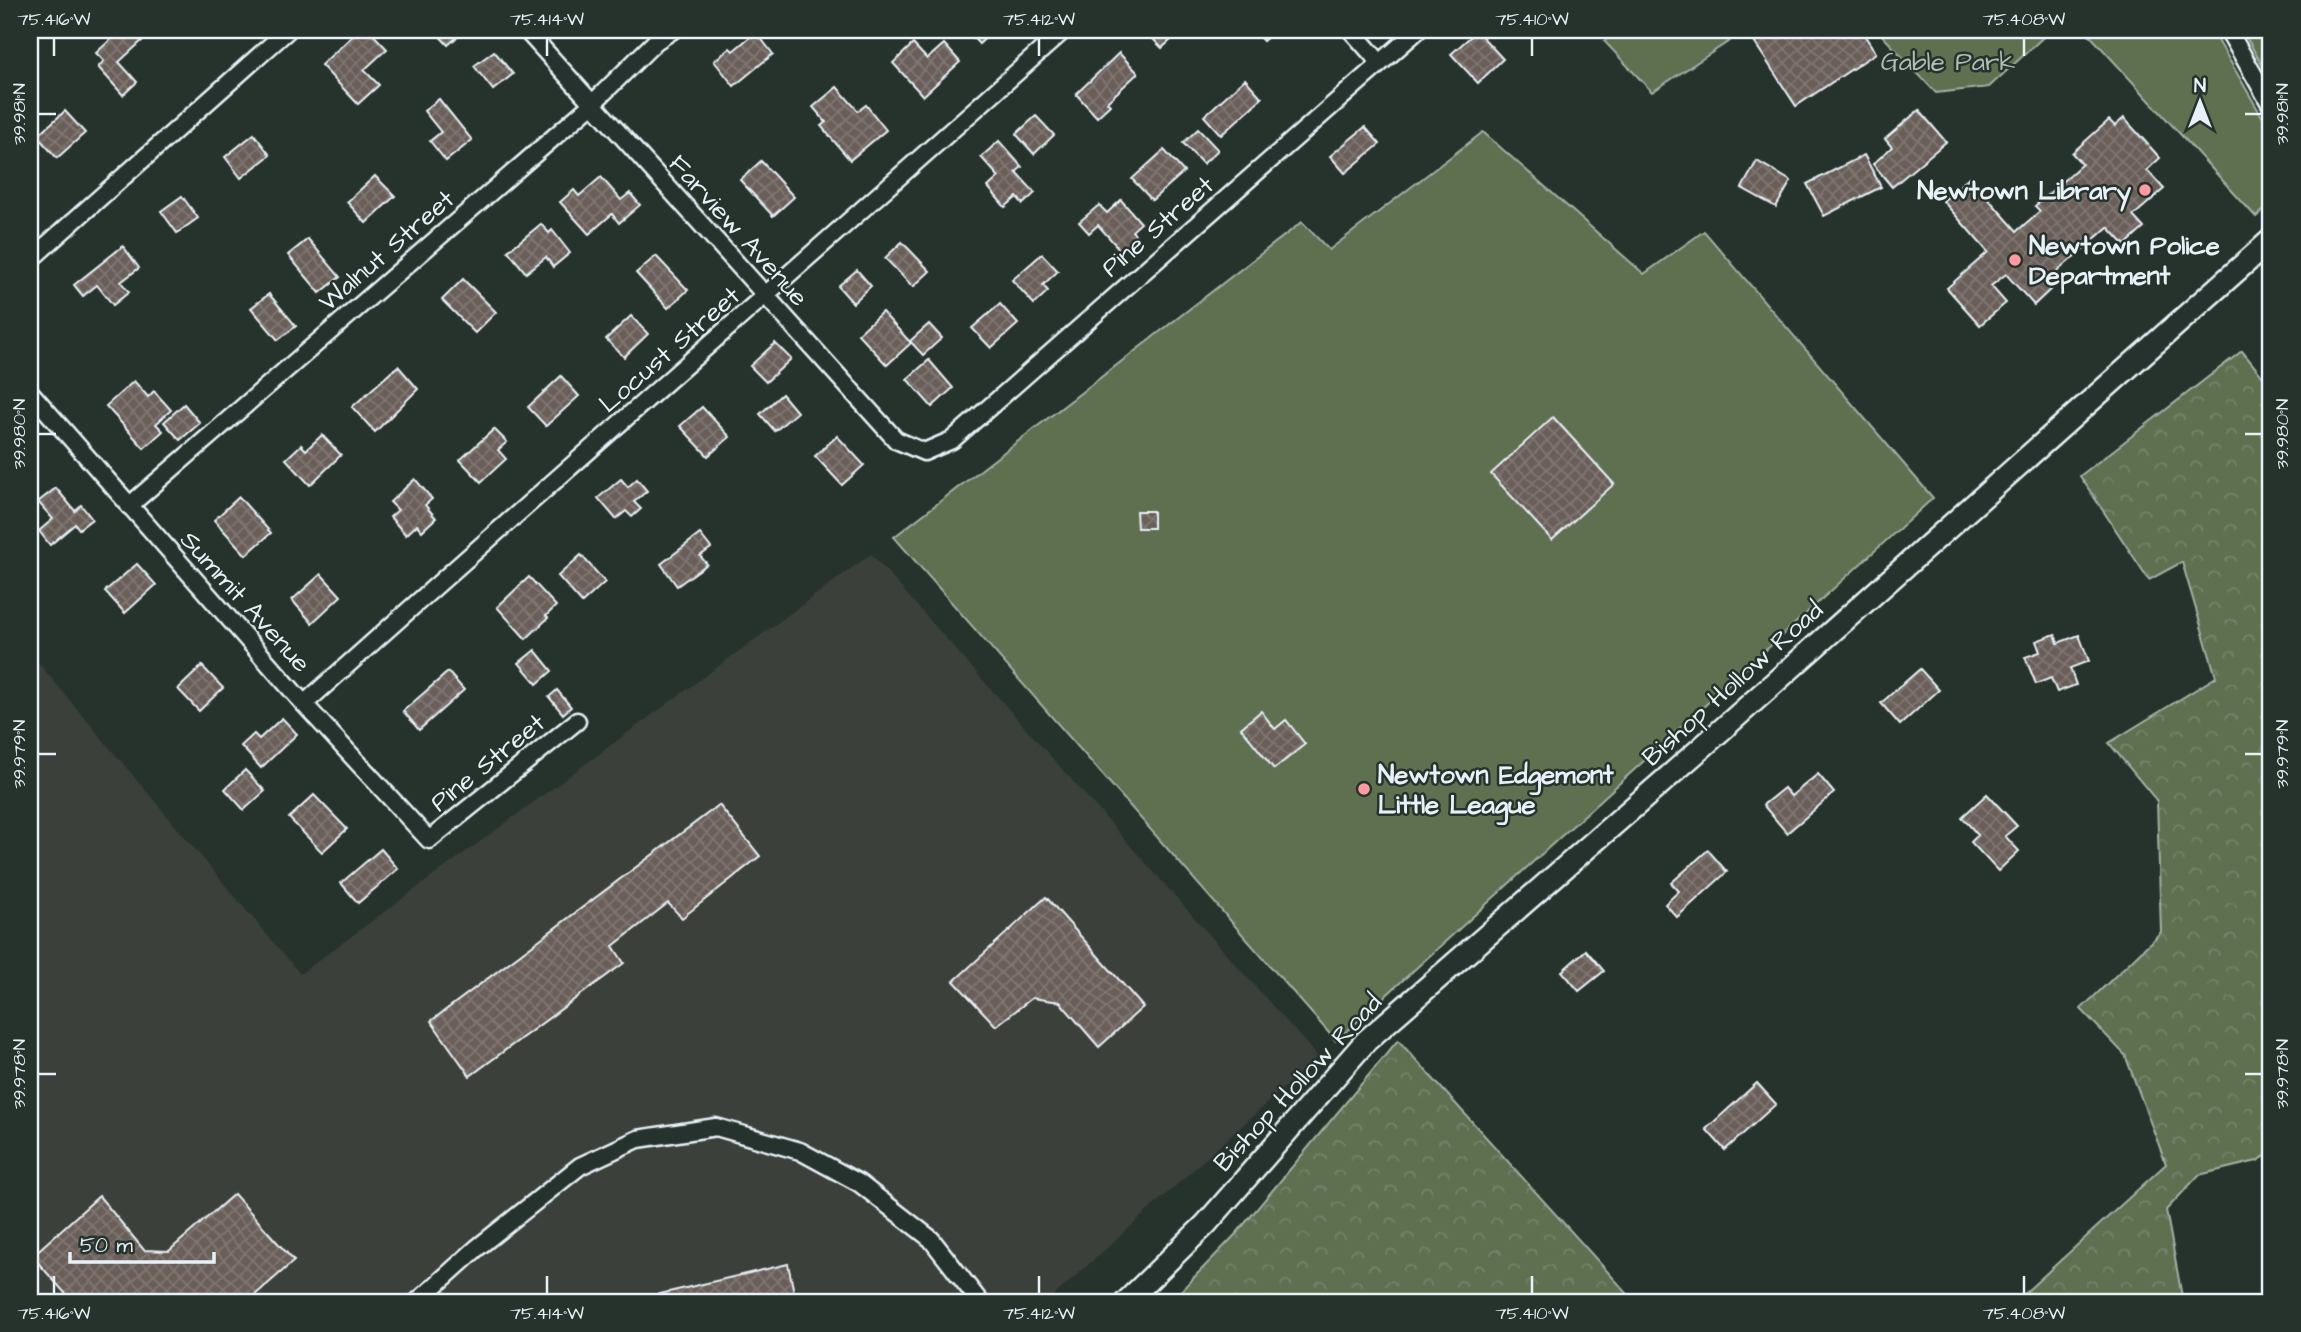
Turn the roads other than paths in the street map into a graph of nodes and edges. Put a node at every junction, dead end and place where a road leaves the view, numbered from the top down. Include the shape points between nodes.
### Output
1 (288, 30) edge
2 (526, 30) edge
3 (673, 30) edge
4 (1064, 30) edge
5 (1351, 30) edge
6 (1418, 30) edge
7 (2228, 30) edge
8 (1380, 63) junction
9 (591, 105) junction
10 (2271, 105) edge
11 (2271, 240) edge
12 (30, 260) edge
13 (768, 296) junction
14 (30, 392) edge
15 (924, 452) joint
16 (129, 506) junction
17 (304, 704) junction
18 (577, 721) dead end
19 (429, 840) joint
20 (417, 1302) edge
21 (980, 1302) edge
22 (1126, 1302) edge

1 - 12 street
2 - 9 street, Farview Avenue
3 - 9 street, Walnut Street
4 - 13 street, Locust Street
5 - 8 street
6 - 8 street, Pine Street
7 - 10 street
8 - 15 street, Pine Street via 952,440
9 - 13 street, Farview Avenue
9 - 16 street, Walnut Street
11 - 22 street, Bishop Hollow Road via 1366,1041 1206,1224
13 - 15 street, Farview Avenue via 895,440
13 - 17 street, Locust Street via 517,512
14 - 16 street, Summit Avenue
16 - 17 street, Summit Avenue
17 - 19 street, Summit Avenue
18 - 19 street, Pine Street
20 - 21 street via 580,1166 638,1139 716,1127 800,1151 859,1182 931,1240

